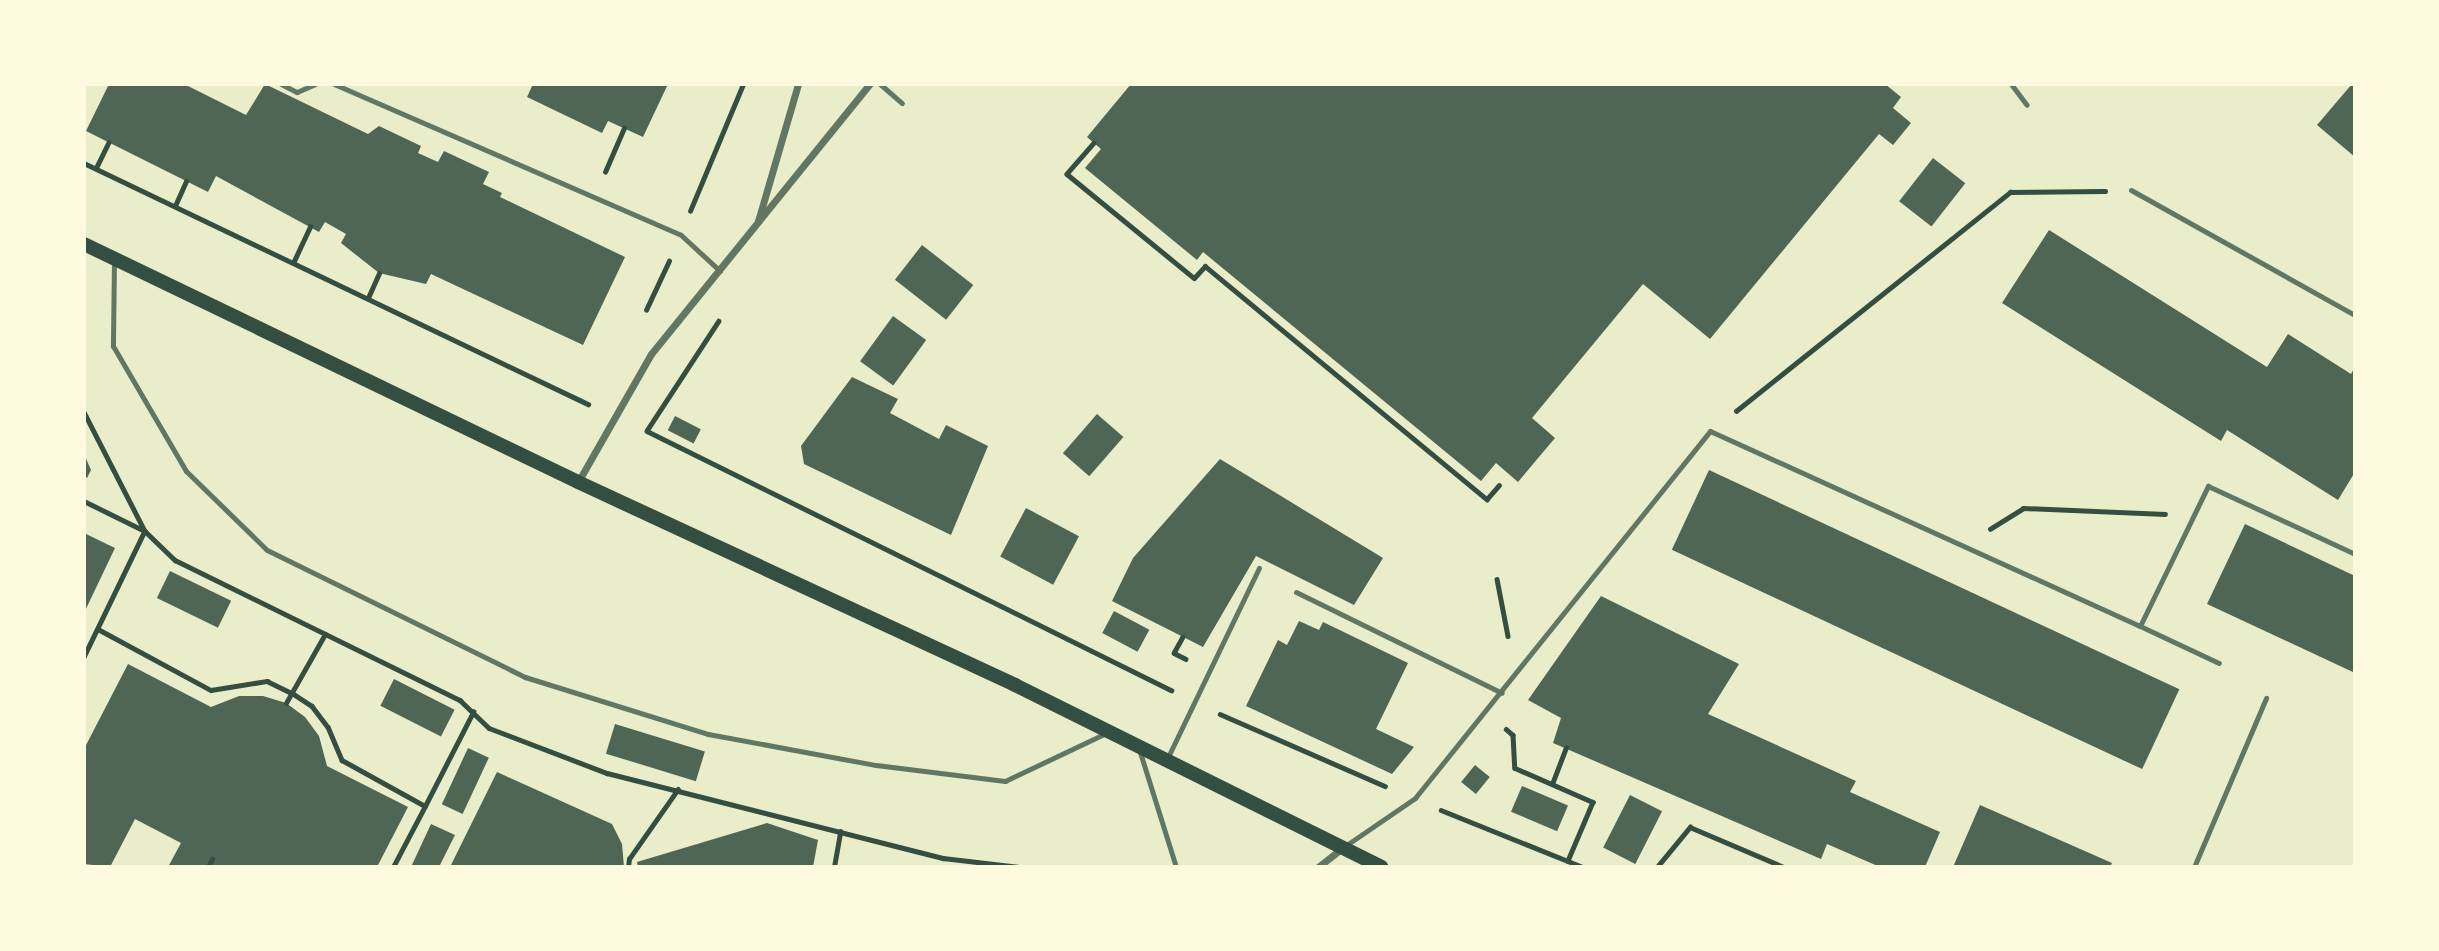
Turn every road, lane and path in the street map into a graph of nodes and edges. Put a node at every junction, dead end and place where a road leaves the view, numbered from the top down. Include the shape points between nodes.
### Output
1 (281, 84) edge
2 (314, 84) edge
3 (334, 84) edge
4 (798, 84) edge
5 (870, 84) edge
6 (880, 84) edge
7 (2011, 84) edge
8 (902, 103) dead end
9 (2027, 105) dead end
10 (624, 128) dead end
11 (108, 142) dead end
12 (1094, 142) dead end
13 (617, 146) dead end
14 (84, 163) edge
15 (96, 168) junction
16 (186, 181) dead end
17 (2131, 190) joint
18 (175, 205) junction
19 (757, 224) junction
20 (310, 227) dead end
21 (84, 244) edge
22 (114, 260) junction
23 (294, 261) junction
24 (720, 271) junction
25 (379, 273) dead end
26 (368, 298) junction
27 (2355, 315) edge
28 (595, 407) dead end
29 (84, 412) edge
30 (647, 431) dead end
31 (1710, 431) junction
32 (578, 482) junction
33 (1499, 485) dead end
34 (84, 501) edge
35 (2193, 516) junction
36 (145, 531) junction
37 (1963, 546) junction
38 (2355, 554) edge
39 (1259, 568) dead end
40 (1497, 579) dead end
41 (1296, 592) dead end
42 (2140, 626) junction
43 (98, 629) junction
44 (325, 634) junction
45 (84, 657) edge
46 (1529, 659) junction
47 (2218, 663) dead end
48 (292, 693) junction
49 (1502, 693) junction
50 (2266, 698) dead end
51 (1192, 701) junction
52 (286, 703) dead end
53 (473, 712) junction
54 (1484, 714) junction
55 (1106, 733) junction
56 (1566, 748) dead end
57 (1139, 749) junction
58 (1166, 762) junction
59 (1552, 784) junction
60 (1390, 788) dead end
61 (678, 789) junction
62 (425, 806) junction
63 (1432, 806) dead end
64 (840, 832) junction
65 (1340, 850) junction
66 (212, 859) dead end
67 (1568, 862) junction
68 (208, 867) edge
69 (393, 867) edge
70 (628, 867) edge
71 (834, 867) edge
72 (1020, 867) edge
73 (1176, 867) edge
74 (1318, 867) edge
75 (1381, 867) edge
76 (1583, 867) edge
77 (1657, 867) edge
78 (1784, 867) edge
79 (2194, 867) edge

1 - 2 lane via 297,92
3 - 24 lane via 681,235
4 - 19 street
5 - 19 street
6 - 8 lane
7 - 9 lane
10 - 13 path
11 - 15 path
12 - 33 path via 1067,174 1194,278 1205,266 1487,499
14 - 15 path
15 - 18 path
16 - 18 path
17 - 27 lane
17 - 31 path via 2010,192
18 - 23 path
19 - 24 street
20 - 23 path
21 - 22 main road
22 - 32 main road
22 - 55 lane via 113,346 186,471 267,550 525,677 708,734 876,765 1005,781
23 - 26 path
24 - 32 street via 651,354
25 - 26 path
26 - 28 path
29 - 36 path
30 - 51 path
31 - 37 lane
31 - 46 lane
32 - 55 main road via 1015,685
34 - 36 path
35 - 37 path via 2023,508
35 - 38 lane via 2208,486
35 - 42 lane
36 - 43 path
36 - 44 path via 175,560
37 - 42 lane
39 - 51 lane
40 - 46 path via 1509,642
41 - 49 lane
42 - 47 lane
43 - 45 path
43 - 48 path via 211,690 267,681
44 - 48 path
44 - 53 path via 460,700
46 - 49 lane
48 - 52 path
48 - 62 path via 312,706 328,727 341,761
49 - 54 lane
50 - 79 lane
51 - 58 lane
51 - 60 path
53 - 61 path via 489,728 595,769
53 - 62 path
54 - 59 path via 1513,735 1515,768
54 - 65 lane via 1415,799
55 - 57 main road
56 - 59 path
57 - 58 main road
57 - 73 lane
58 - 65 main road
59 - 67 path via 1592,802
61 - 64 path
61 - 70 path
62 - 69 path
63 - 67 path
64 - 71 path
64 - 72 path via 943,858
65 - 74 street
65 - 75 main road
66 - 68 path
67 - 76 path
77 - 78 path via 1690,827

